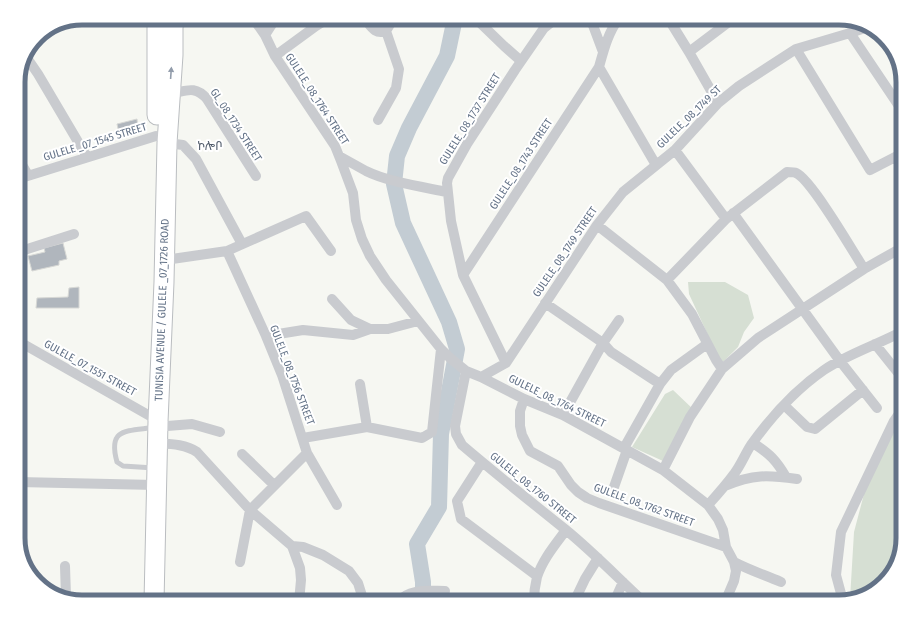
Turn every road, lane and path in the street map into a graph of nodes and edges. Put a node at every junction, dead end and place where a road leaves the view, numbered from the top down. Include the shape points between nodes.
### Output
1 (157, 25) edge
2 (173, 25) edge
3 (258, 25) edge
4 (271, 25) edge
5 (318, 25) edge
6 (370, 25) edge
7 (390, 25) edge
8 (482, 25) edge
9 (548, 25) edge
10 (593, 25) edge
11 (614, 25) edge
12 (672, 25) edge
13 (725, 25) edge
14 (861, 30) edge
15 (386, 31) junction
16 (850, 34) junction
17 (265, 35) junction
18 (796, 49) junction
19 (603, 52) junction
20 (689, 52) junction
21 (275, 56) junction
22 (29, 61) edge
23 (521, 61) junction
24 (599, 67) junction
25 (164, 94) junction
26 (896, 102) edge
27 (718, 103) junction
28 (378, 120) dead end
29 (162, 139) junction
30 (675, 150) junction
31 (339, 156) junction
32 (87, 157) junction
33 (896, 157) edge
34 (656, 165) junction
35 (25, 176) edge
36 (256, 176) dead end
37 (447, 192) junction
38 (729, 216) junction
39 (597, 225) junction
40 (74, 234) dead end
41 (242, 244) junction
42 (25, 250) edge
43 (227, 251) junction
44 (331, 251) dead end
45 (896, 251) edge
46 (165, 260) junction
47 (864, 269) junction
48 (463, 275) junction
49 (667, 280) junction
50 (332, 299) dead end
51 (545, 303) junction
52 (803, 309) junction
53 (619, 320) dead end
54 (418, 321) junction
55 (370, 330) junction
56 (896, 334) edge
57 (266, 336) junction
58 (603, 342) junction
59 (707, 344) junction
60 (875, 344) junction
61 (25, 346) edge
62 (441, 349) junction
63 (840, 361) junction
64 (506, 363) junction
65 (722, 369) junction
66 (466, 370) junction
67 (896, 370) edge
68 (481, 377) junction
69 (360, 384) dead end
70 (660, 384) junction
71 (863, 390) junction
72 (524, 398) junction
73 (784, 405) junction
74 (877, 408) dead end
75 (563, 414) junction
76 (896, 418) edge
77 (367, 427) junction
78 (154, 430) junction
79 (220, 432) dead end
80 (303, 438) junction
81 (753, 443) junction
82 (626, 449) junction
83 (307, 453) junction
84 (242, 454) dead end
85 (482, 462) junction
86 (663, 470) junction
87 (153, 476) junction
88 (786, 477) junction
89 (797, 479) dead end
90 (25, 482) edge
91 (274, 485) junction
92 (614, 487) dead end
93 (723, 487) junction
94 (337, 505) dead end
95 (708, 505) junction
96 (250, 510) junction
97 (566, 530) junction
98 (292, 546) junction
99 (726, 547) junction
100 (598, 558) junction
101 (240, 562) dead end
102 (734, 562) junction
103 (65, 566) dead end
104 (537, 576) junction
105 (623, 582) junction
106 (781, 582) dead end
107 (445, 592) dead end
108 (66, 593) edge
109 (146, 595) edge
110 (154, 595) edge
111 (300, 595) edge
112 (362, 595) edge
113 (405, 595) edge
114 (534, 595) edge
115 (577, 595) edge
116 (617, 595) edge
117 (637, 595) edge
118 (728, 595) edge
119 (841, 595) edge

1 - 25 highway, TUNISIA AVENUE / GULELE _07_1726 ROAD via 156,66
25 -> 2 highway, TUNISIA AVENUE / GULELE _07_1726 ROAD via 173,55
3 - 17 street, GULELE_08_1764 STREET
4 - 17 street
5 - 21 street
6 - 15 street via 376,32
7 - 15 street
8 - 23 street
9 - 23 street, GULELE_08_1737 STREET
10 - 19 street
11 - 19 street, GULELE_08_1743 STREET
12 - 20 street
13 - 20 street
14 - 16 street, GULELE_08_1749 ST
15 - 28 street via 399,70 396,88
16 - 18 street, GULELE_08_1749 ST
16 - 26 street
17 - 21 street, GULELE_08_1764 STREET
18 - 27 street, GULELE_08_1749 ST via 739,86
18 - 33 street via 870,170
19 - 24 street, GULELE_08_1743 STREET
20 - 27 street
21 - 31 street, GULELE_08_1764 STREET via 318,119
22 - 32 street
23 - 37 street, GULELE_08_1737 STREET via 467,144 448,178
24 - 34 street
24 - 48 street, GULELE_08_1743 STREET
25 - 29 highway, TUNISIA AVENUE / GULELE _07_1726 ROAD
25 - 36 street, GL_08_1734 STREET via 193,90 204,95
27 - 30 street, GULELE_08_1749 ST
29 - 32 street, GULELE _07_1545 STREET
29 - 41 street via 188,148
29 - 46 highway, TUNISIA AVENUE / GULELE _07_1726 ROAD
29 - 78 highway, TUNISIA AVENUE / GULELE _07_1726 ROAD
30 - 34 street, GULELE_08_1749 ST
30 - 38 street
31 - 37 street via 377,175
31 - 54 street, GULELE_08_1764 STREET via 353,194 356,220 362,239 377,268
32 - 35 street, GULELE _07_1545 STREET
34 - 39 street, GULELE_08_1749 STREET via 623,192
37 - 48 street, GULELE_08_1737 STREET
38 - 47 street via 787,172 797,173 824,205
38 - 49 street
38 - 52 street
39 - 49 street
39 - 51 street, GULELE_08_1749 STREET
40 - 42 street
41 - 43 street
41 - 44 street via 306,216
43 - 46 street
43 - 57 street, GULELE_08_1756 STREET
45 - 47 street
46 - 78 highway, TUNISIA AVENUE / GULELE _07_1726 ROAD
47 - 52 street
48 - 64 street, GULELE_08_1737 STREET
49 - 59 street via 692,314
50 - 55 street via 351,320
51 - 58 street
51 - 64 street, GULELE_08_1749 STREET
52 - 63 street
52 - 65 street via 758,338
53 - 58 street
54 - 55 street via 388,329
54 - 62 street, GULELE_08_1764 STREET
55 - 57 street via 353,335 302,330
56 - 60 street
57 - 80 street, GULELE_08_1756 STREET
58 - 70 street via 611,352
58 - 75 street
59 - 65 street
59 - 70 street via 671,370
60 - 63 street
60 - 67 street
61 - 78 street, GULELE_07_1551 STREET
62 - 66 street, GULELE_08_1764 STREET
62 - 77 street via 432,432 422,438
63 - 71 street
63 - 73 street via 806,383
64 - 68 street
65 - 86 street via 690,417
66 - 68 street, GULELE_08_1764 STREET
66 - 85 street, GULELE_08_1760 STREET via 454,426 462,445
68 - 72 street, GULELE_08_1764 STREET
69 - 77 street
70 - 82 street
71 - 73 street via 815,429 807,427
71 - 74 street
72 - 75 street, GULELE_08_1764 STREET
72 - 99 street, GULELE_08_1762 STREET via 520,411 520,426 530,451 558,466 578,492 599,503
73 - 81 street
75 - 82 street, GULELE_08_1764 STREET
76 - 119 street via 841,532 836,575
77 - 80 street
78 - 79 street via 192,424
78 - 87 highway, TUNISIA AVENUE / GULELE _07_1726 ROAD
78 - 87 lane via 125,431 117,436 115,443 117,462
78 - 96 street via 197,452
80 - 83 street, GULELE_08_1756 STREET
81 - 88 street via 778,463
81 - 93 street
82 - 86 street, GULELE_08_1764 STREET
82 - 92 street
83 - 91 street
83 - 94 street, GULELE_08_1756 STREET
84 - 91 street
85 - 97 street, GULELE_08_1760 STREET
85 - 104 street via 457,501 461,518
86 - 95 street, GULELE_08_1764 STREET
87 - 90 street
87 - 109 highway, TUNISIA AVENUE / GULELE _07_1726 ROAD
87 - 110 highway, TUNISIA AVENUE / GULELE _07_1726 ROAD
88 - 89 street
88 - 93 street via 753,476
91 - 96 street
93 - 95 street
95 - 99 street, GULELE_08_1764 STREET via 723,530
96 - 98 street
96 - 101 street
97 - 100 street, GULELE_08_1760 STREET
97 - 104 street via 547,556
98 - 111 street via 300,568
98 - 112 street via 303,547 323,555 349,571 358,583
99 - 102 street, GULELE_08_1764 STREET
100 - 105 street, GULELE_08_1760 STREET
100 - 115 street
102 - 106 street
102 - 118 street via 736,571
103 - 108 street
104 - 114 street
105 - 116 street
105 - 117 street, GULELE_08_1760 STREET
107 - 113 street via 415,592

